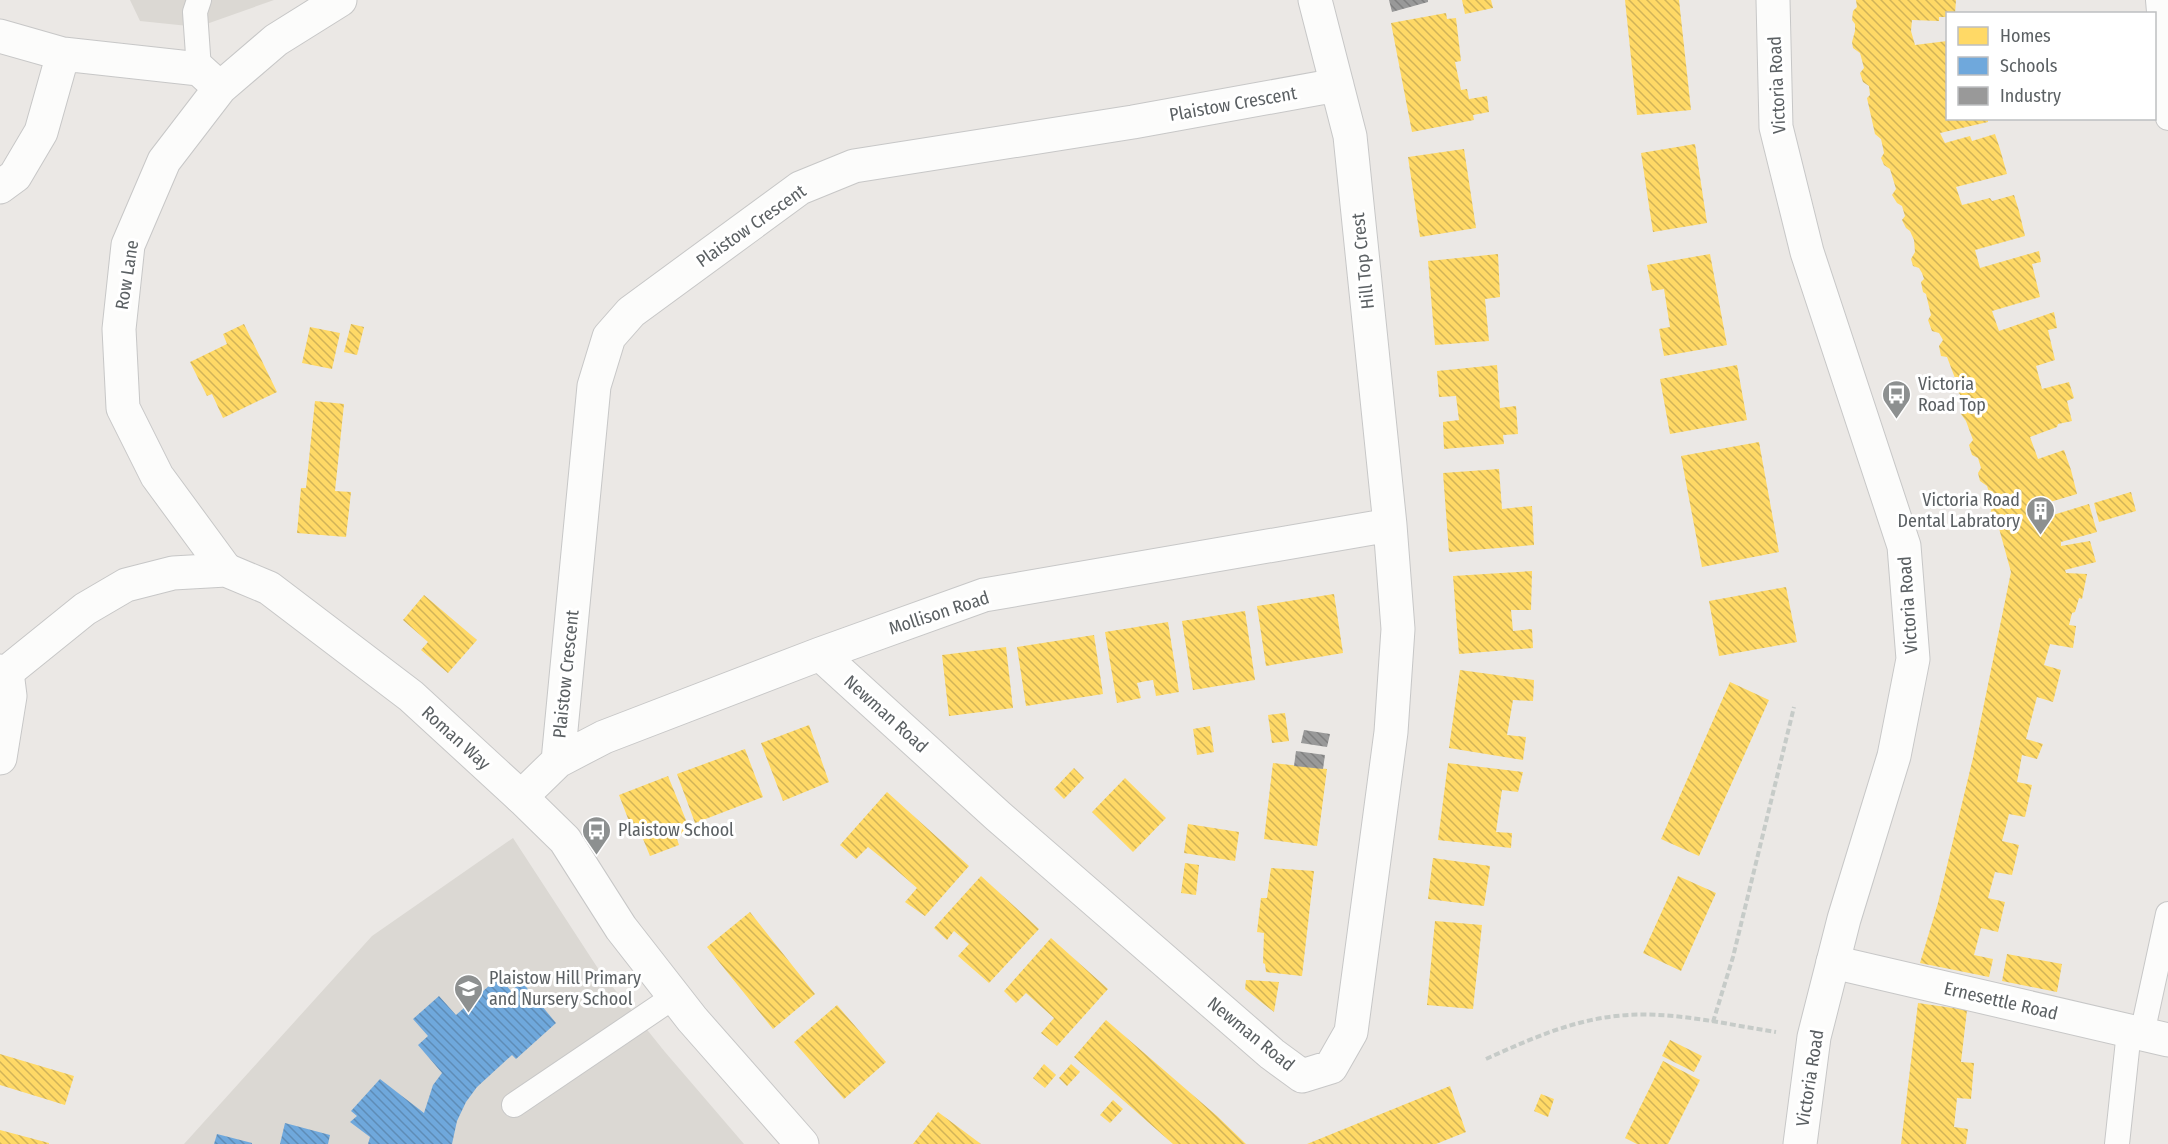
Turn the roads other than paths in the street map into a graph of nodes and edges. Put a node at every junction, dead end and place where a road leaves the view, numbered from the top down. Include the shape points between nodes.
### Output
1 (199, 0) edge
2 (340, 0) edge
3 (1315, 0) edge
4 (1773, 0) edge
5 (2158, 0) edge
6 (0, 36) edge
7 (63, 54) junction
8 (210, 78) junction
9 (1337, 85) junction
10 (2168, 118) edge
11 (0, 187) edge
12 (1390, 525) junction
13 (226, 570) junction
14 (820, 654) junction
15 (3, 671) edge
16 (0, 758) edge
17 (558, 761) junction
18 (521, 797) junction
19 (2168, 914) edge
20 (1833, 962) junction
21 (675, 996) junction
22 (2146, 1035) edge
23 (514, 1105) dead end
24 (802, 1144) edge
25 (1800, 1144) edge
26 (2117, 1144) edge

1 - 8 lane via 195,12
2 - 8 street, Row Lane
3 - 9 street, Hill Top Crest
4 - 20 street, Victoria Road via 1776,127 1807,252 1904,546 1913,659 1894,756
5 - 10 lane
6 - 7 street
7 - 8 street
7 - 11 street via 41,132 15,176
8 - 13 street, Row Lane via 164,161 128,245 119,329 123,408 157,476
9 - 12 street, Hill Top Crest via 1350,136
9 - 17 street, Plaistow Crescent via 854,166 800,188 631,312 609,337 594,386
12 - 14 street, Mollison Road via 984,596
12 - 14 street, Newman Road via 1398,629 1391,732 1351,1032 1331,1066 1302,1076 998,816
13 - 15 street, Roman Way via 173,573 126,585 85,609
13 - 18 street, Roman Way via 269,588 411,696
14 - 17 street, Mollison Road via 604,737
15 - 16 street via 10,696
17 - 18 street, Mollison Road
18 - 21 street, Roman Way via 565,840 621,928
19 - 22 lane
20 - 22 street, Ernesettle Road
20 - 25 street, Victoria Road via 1814,1037
21 - 23 lane
21 - 24 street, Roman Way
22 - 26 lane

